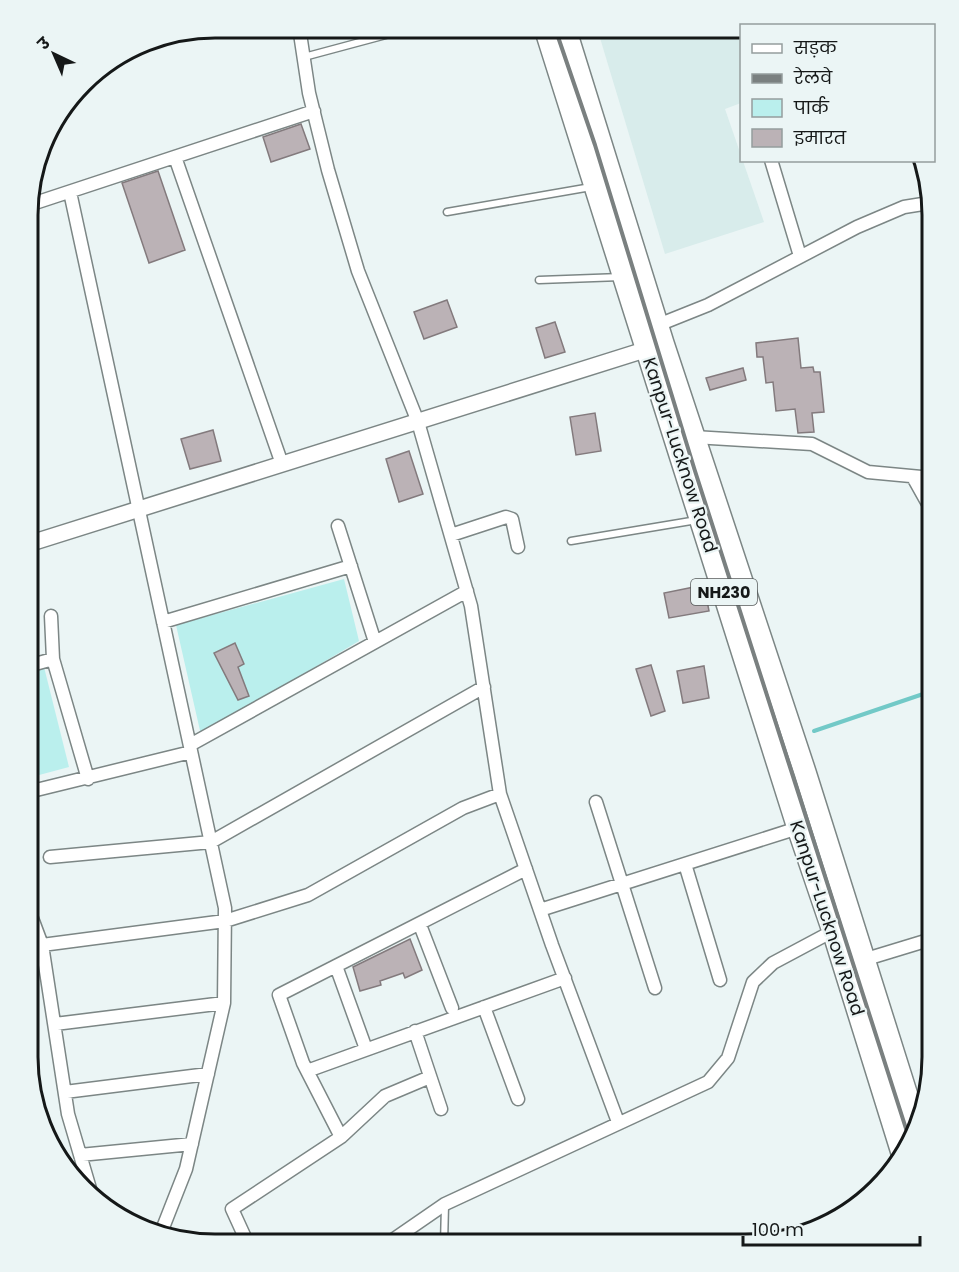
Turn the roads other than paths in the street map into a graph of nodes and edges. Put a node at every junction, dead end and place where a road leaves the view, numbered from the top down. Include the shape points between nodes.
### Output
1 (301, 38) edge
2 (375, 38) edge
3 (548, 38) edge
4 (569, 38) edge
5 (304, 57) junction
6 (314, 111) junction
7 (175, 157) junction
8 (772, 162) edge
9 (596, 186) junction
10 (70, 192) junction
11 (39, 202) edge
12 (921, 204) edge
13 (447, 212) dead end
14 (800, 256) junction
15 (624, 277) junction
16 (539, 280) dead end
17 (656, 339) junction
18 (418, 422) junction
19 (694, 437) junction
20 (282, 464) junction
21 (913, 477) junction
22 (922, 477) edge
23 (922, 493) edge
24 (139, 509) junction
25 (700, 519) junction
26 (338, 526) dead end
27 (451, 535) junction
28 (38, 541) edge
29 (571, 541) dead end
30 (518, 547) dead end
31 (351, 566) junction
32 (467, 591) junction
33 (51, 616) dead end
34 (163, 622) junction
35 (375, 642) junction
36 (53, 659) junction
37 (38, 663) edge
38 (484, 687) junction
39 (191, 748) junction
40 (88, 778) junction
41 (38, 789) edge
42 (500, 794) junction
43 (596, 802) dead end
44 (798, 828) junction
45 (211, 842) junction
46 (50, 857) dead end
47 (685, 864) junction
48 (526, 869) junction
49 (620, 883) junction
50 (540, 910) junction
51 (225, 921) junction
52 (420, 925) junction
53 (833, 931) junction
54 (38, 934) edge
55 (921, 942) edge
56 (42, 945) junction
57 (863, 960) junction
58 (336, 966) junction
59 (565, 978) junction
60 (720, 980) dead end
61 (655, 988) dead end
62 (224, 1003) junction
63 (484, 1007) junction
64 (452, 1008) dead end
65 (55, 1024) junction
66 (415, 1031) junction
67 (366, 1049) junction
68 (307, 1071) junction
69 (208, 1074) junction
70 (430, 1077) junction
71 (65, 1092) junction
72 (915, 1098) edge
73 (518, 1099) dead end
74 (886, 1108) junction
75 (441, 1109) dead end
76 (618, 1122) junction
77 (341, 1137) junction
78 (192, 1144) junction
79 (899, 1144) edge
80 (80, 1155) junction
81 (83, 1176) edge
82 (445, 1204) junction
83 (163, 1226) edge
84 (243, 1234) edge
85 (402, 1234) edge
86 (444, 1234) edge

1 - 5 street
2 - 5 lane
3 - 9 highway, Kanpur-Lucknow Road / NH230
4 - 17 highway, Kanpur-Lucknow Road / NH230
5 - 6 street
6 - 7 street
6 - 18 street via 358,271
7 - 10 street
7 - 20 street
8 - 14 street
9 - 13 lane
9 - 15 highway, Kanpur-Lucknow Road / NH230
10 - 11 street
10 - 24 street
12 - 14 street via 858,226
14 - 17 street via 708,305
15 - 16 lane
15 - 17 highway, Kanpur-Lucknow Road / NH230
17 - 18 street
17 - 19 highway, Kanpur-Lucknow Road / NH230
17 - 25 highway, Kanpur-Lucknow Road / NH230
18 - 20 street
18 - 27 street
19 - 21 street via 812,444 867,472
19 - 57 highway, Kanpur-Lucknow Road / NH230
20 - 24 street
21 - 22 street
21 - 23 street
24 - 28 street
24 - 34 street
25 - 29 lane
25 - 44 highway, Kanpur-Lucknow Road / NH230
26 - 31 street
27 - 30 street via 506,517 512,519
27 - 32 street
31 - 34 street
31 - 35 street
32 - 35 street
32 - 38 street
33 - 36 street
34 - 39 street
35 - 39 street
36 - 37 street
36 - 40 street
38 - 42 street
38 - 45 street
39 - 40 street
39 - 45 street
40 - 41 street
42 - 48 street
42 - 51 street via 463,808 308,895
43 - 49 street
44 - 47 street
44 - 53 highway, Kanpur-Lucknow Road / NH230
45 - 46 street
45 - 51 street
47 - 49 street
47 - 60 street
48 - 50 street
48 - 52 street
49 - 50 street
49 - 61 street
50 - 59 street
51 - 56 street
51 - 62 street
52 - 58 street
52 - 64 street
53 - 74 highway, Kanpur-Lucknow Road / NH230
53 - 76 street via 773,963 753,982 728,1058 708,1082
54 - 56 street
55 - 57 street
56 - 65 street
57 - 72 highway, Kanpur-Lucknow Road / NH230
58 - 67 street
58 - 68 street via 279,994
59 - 63 street
59 - 76 street
62 - 65 street
62 - 69 street
63 - 66 street
63 - 73 street
65 - 71 street
66 - 67 street
66 - 70 street
67 - 68 street
68 - 77 street
69 - 71 street
69 - 78 street
70 - 75 street
70 - 77 street via 385,1096
71 - 80 street
72 - 74 street
74 - 79 highway, Kanpur-Lucknow Road / NH230
76 - 82 street
77 - 84 street via 232,1209
78 - 80 street
78 - 83 street
80 - 81 street
82 - 85 street
82 - 86 lane

